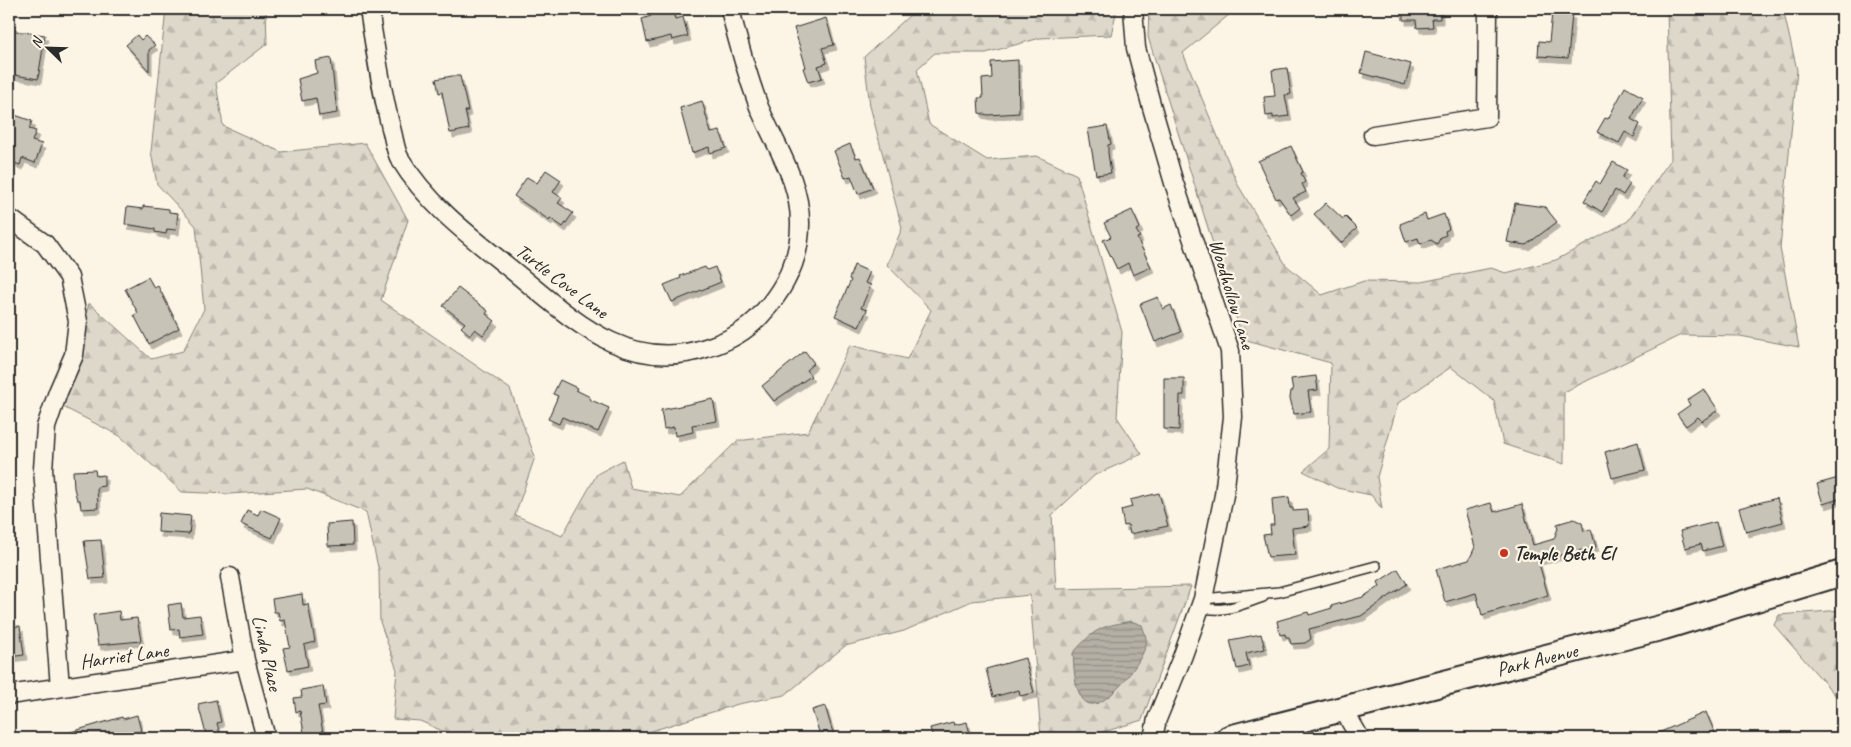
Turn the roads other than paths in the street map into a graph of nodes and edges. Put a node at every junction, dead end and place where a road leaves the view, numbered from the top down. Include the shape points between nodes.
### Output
1 (369, 9) edge
2 (730, 9) edge
3 (1133, 9) edge
4 (1488, 9) edge
5 (1373, 134) dead end
6 (9, 218) edge
7 (1376, 566) dead end
8 (1842, 573) edge
9 (230, 577) dead end
10 (1202, 603) junction
11 (245, 660) junction
12 (60, 687) junction
13 (9, 695) edge
14 (1343, 709) junction
15 (266, 738) edge
16 (1153, 738) edge
17 (1228, 738) edge
18 (1360, 738) edge

1 - 2 street, Turtle Cove Lane via 384,101 398,157 427,197 461,229 584,328 618,347 652,355 690,354 726,342 754,323 776,298 794,264 800,225 795,189 743,65
3 - 10 street, Woodhollow Lane via 1136,48 1151,104 1230,351 1233,417 1224,496
4 - 5 street via 1487,117
6 - 12 street via 45,244 69,277 78,321 74,355 46,427 43,468
7 - 10 lane via 1223,610 1213,610
8 - 14 main road, Park Avenue via 1664,627
9 - 11 street, Linda Place
10 - 16 street, Woodhollow Lane via 1157,719
11 - 12 street, Harriet Lane
11 - 15 street, Linda Place
12 - 13 street, Harriet Lane
14 - 17 main road, Park Avenue
14 - 18 street

